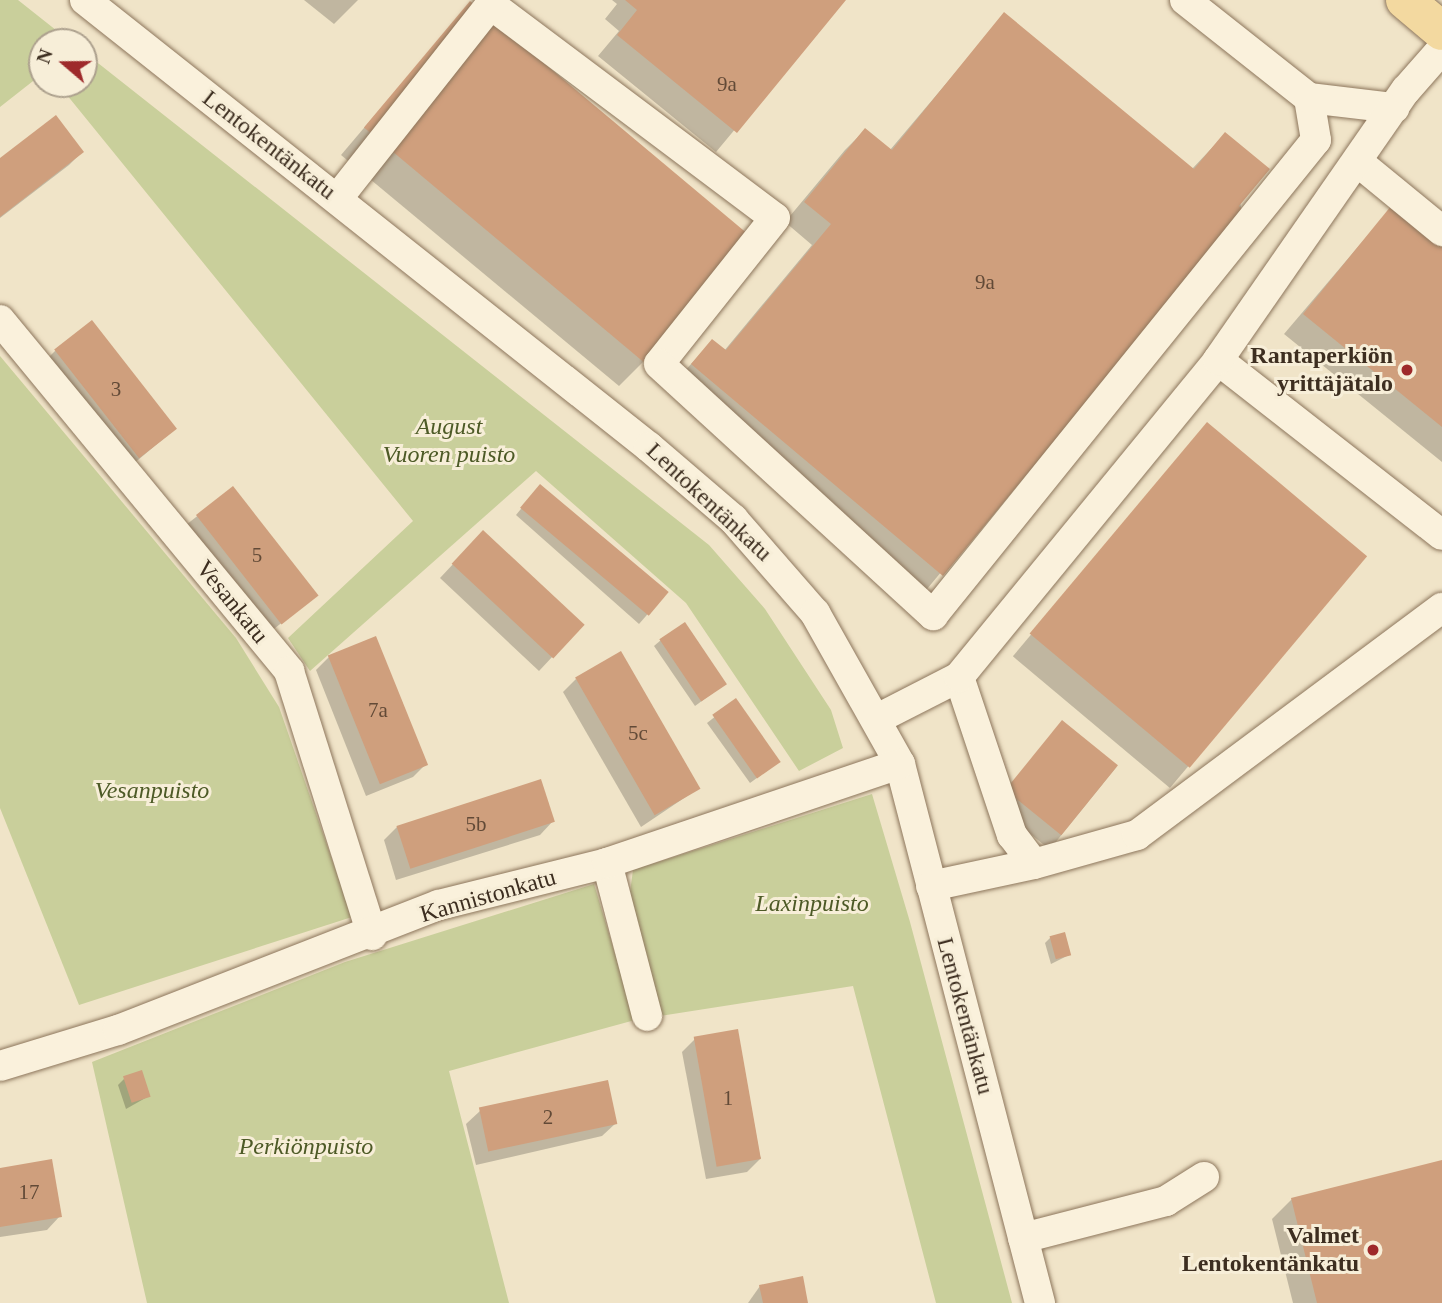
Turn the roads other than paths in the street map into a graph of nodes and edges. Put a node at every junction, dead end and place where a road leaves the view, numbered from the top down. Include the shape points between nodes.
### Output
1 (86, 0) edge
2 (1185, 0) edge
3 (1405, 0) edge
4 (492, 2) edge
5 (1442, 31) edge
6 (1442, 49) edge
7 (1309, 97) junction
8 (1394, 108) junction
9 (1358, 162) junction
10 (337, 199) junction
11 (1442, 231) edge
12 (0, 320) edge
13 (1218, 360) junction
14 (1442, 535) edge
15 (1442, 608) edge
16 (959, 677) junction
17 (877, 719) junction
18 (900, 764) junction
19 (607, 863) junction
20 (1034, 864) junction
21 (931, 886) junction
22 (372, 935) junction
23 (647, 1016) dead end
24 (0, 1066) edge
25 (1204, 1177) dead end
26 (1023, 1238) junction
27 (1040, 1303) edge

1 - 10 street, Lentokentänkatu
2 - 7 street
3 - 5 main road
4 - 7 street via 775,218 659,364 933,615 1316,139
4 - 10 street
6 - 8 street
7 - 8 street
8 - 9 street
9 - 11 street
9 - 13 street
10 - 17 street, Lentokentänkatu via 733,519 814,613
12 - 22 street, Vesankatu via 289,671
13 - 14 street
13 - 16 street
15 - 20 street via 1138,835
16 - 17 street
16 - 20 street via 1012,835
17 - 18 street, Lentokentänkatu
18 - 19 street, Kannistonkatu
18 - 21 street, Lentokentänkatu
19 - 22 street, Kannistonkatu via 439,905
19 - 23 street
20 - 21 street
21 - 26 street, Lentokentänkatu
22 - 24 street, Kannistonkatu
25 - 26 street via 1167,1201
26 - 27 street, Lentokentänkatu

